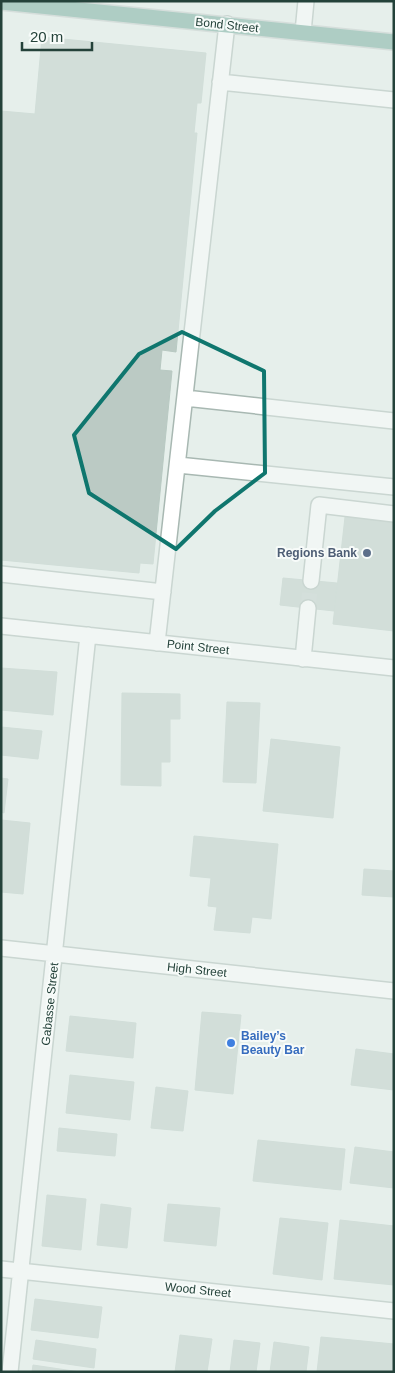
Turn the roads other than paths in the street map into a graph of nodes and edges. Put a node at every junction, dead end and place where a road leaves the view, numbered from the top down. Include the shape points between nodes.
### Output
1 (306, 1) edge
2 (1, 2) edge
3 (226, 24) junction
4 (303, 32) junction
5 (394, 42) edge
6 (220, 82) junction
7 (394, 100) edge
8 (185, 398) junction
9 (394, 421) edge
10 (178, 465) junction
11 (394, 487) edge
12 (394, 514) edge
13 (1, 574) edge
14 (311, 581) tunnel mouth
15 (163, 592) junction
16 (308, 608) tunnel mouth
17 (1, 626) edge
18 (88, 635) junction
19 (157, 643) junction
20 (303, 659) junction
21 (394, 668) edge
22 (1, 948) edge
23 (55, 954) junction
24 (394, 991) edge
25 (1, 1269) edge
26 (20, 1271) junction
27 (394, 1311) edge
28 (10, 1372) edge

1 - 4 street
2 - 3 main road, Bond Street
3 - 4 main road, Bond Street
3 - 6 street
4 - 5 main road, Bond Street
6 - 7 street
6 - 8 street
8 - 9 street
8 - 10 street
10 - 11 street
10 - 15 street
12 - 14 street via 319,505
13 - 15 street
15 - 19 street
16 - 20 street
17 - 18 street, Point Street
18 - 19 street, Point Street
18 - 23 street, Gabasse Street
19 - 20 street, Point Street
20 - 21 street, Point Street
22 - 23 street, High Street
23 - 24 street, High Street
23 - 26 street, Gabasse Street
25 - 26 street, Wood Street
26 - 27 street, Wood Street
26 - 28 street, Gabasse Street

